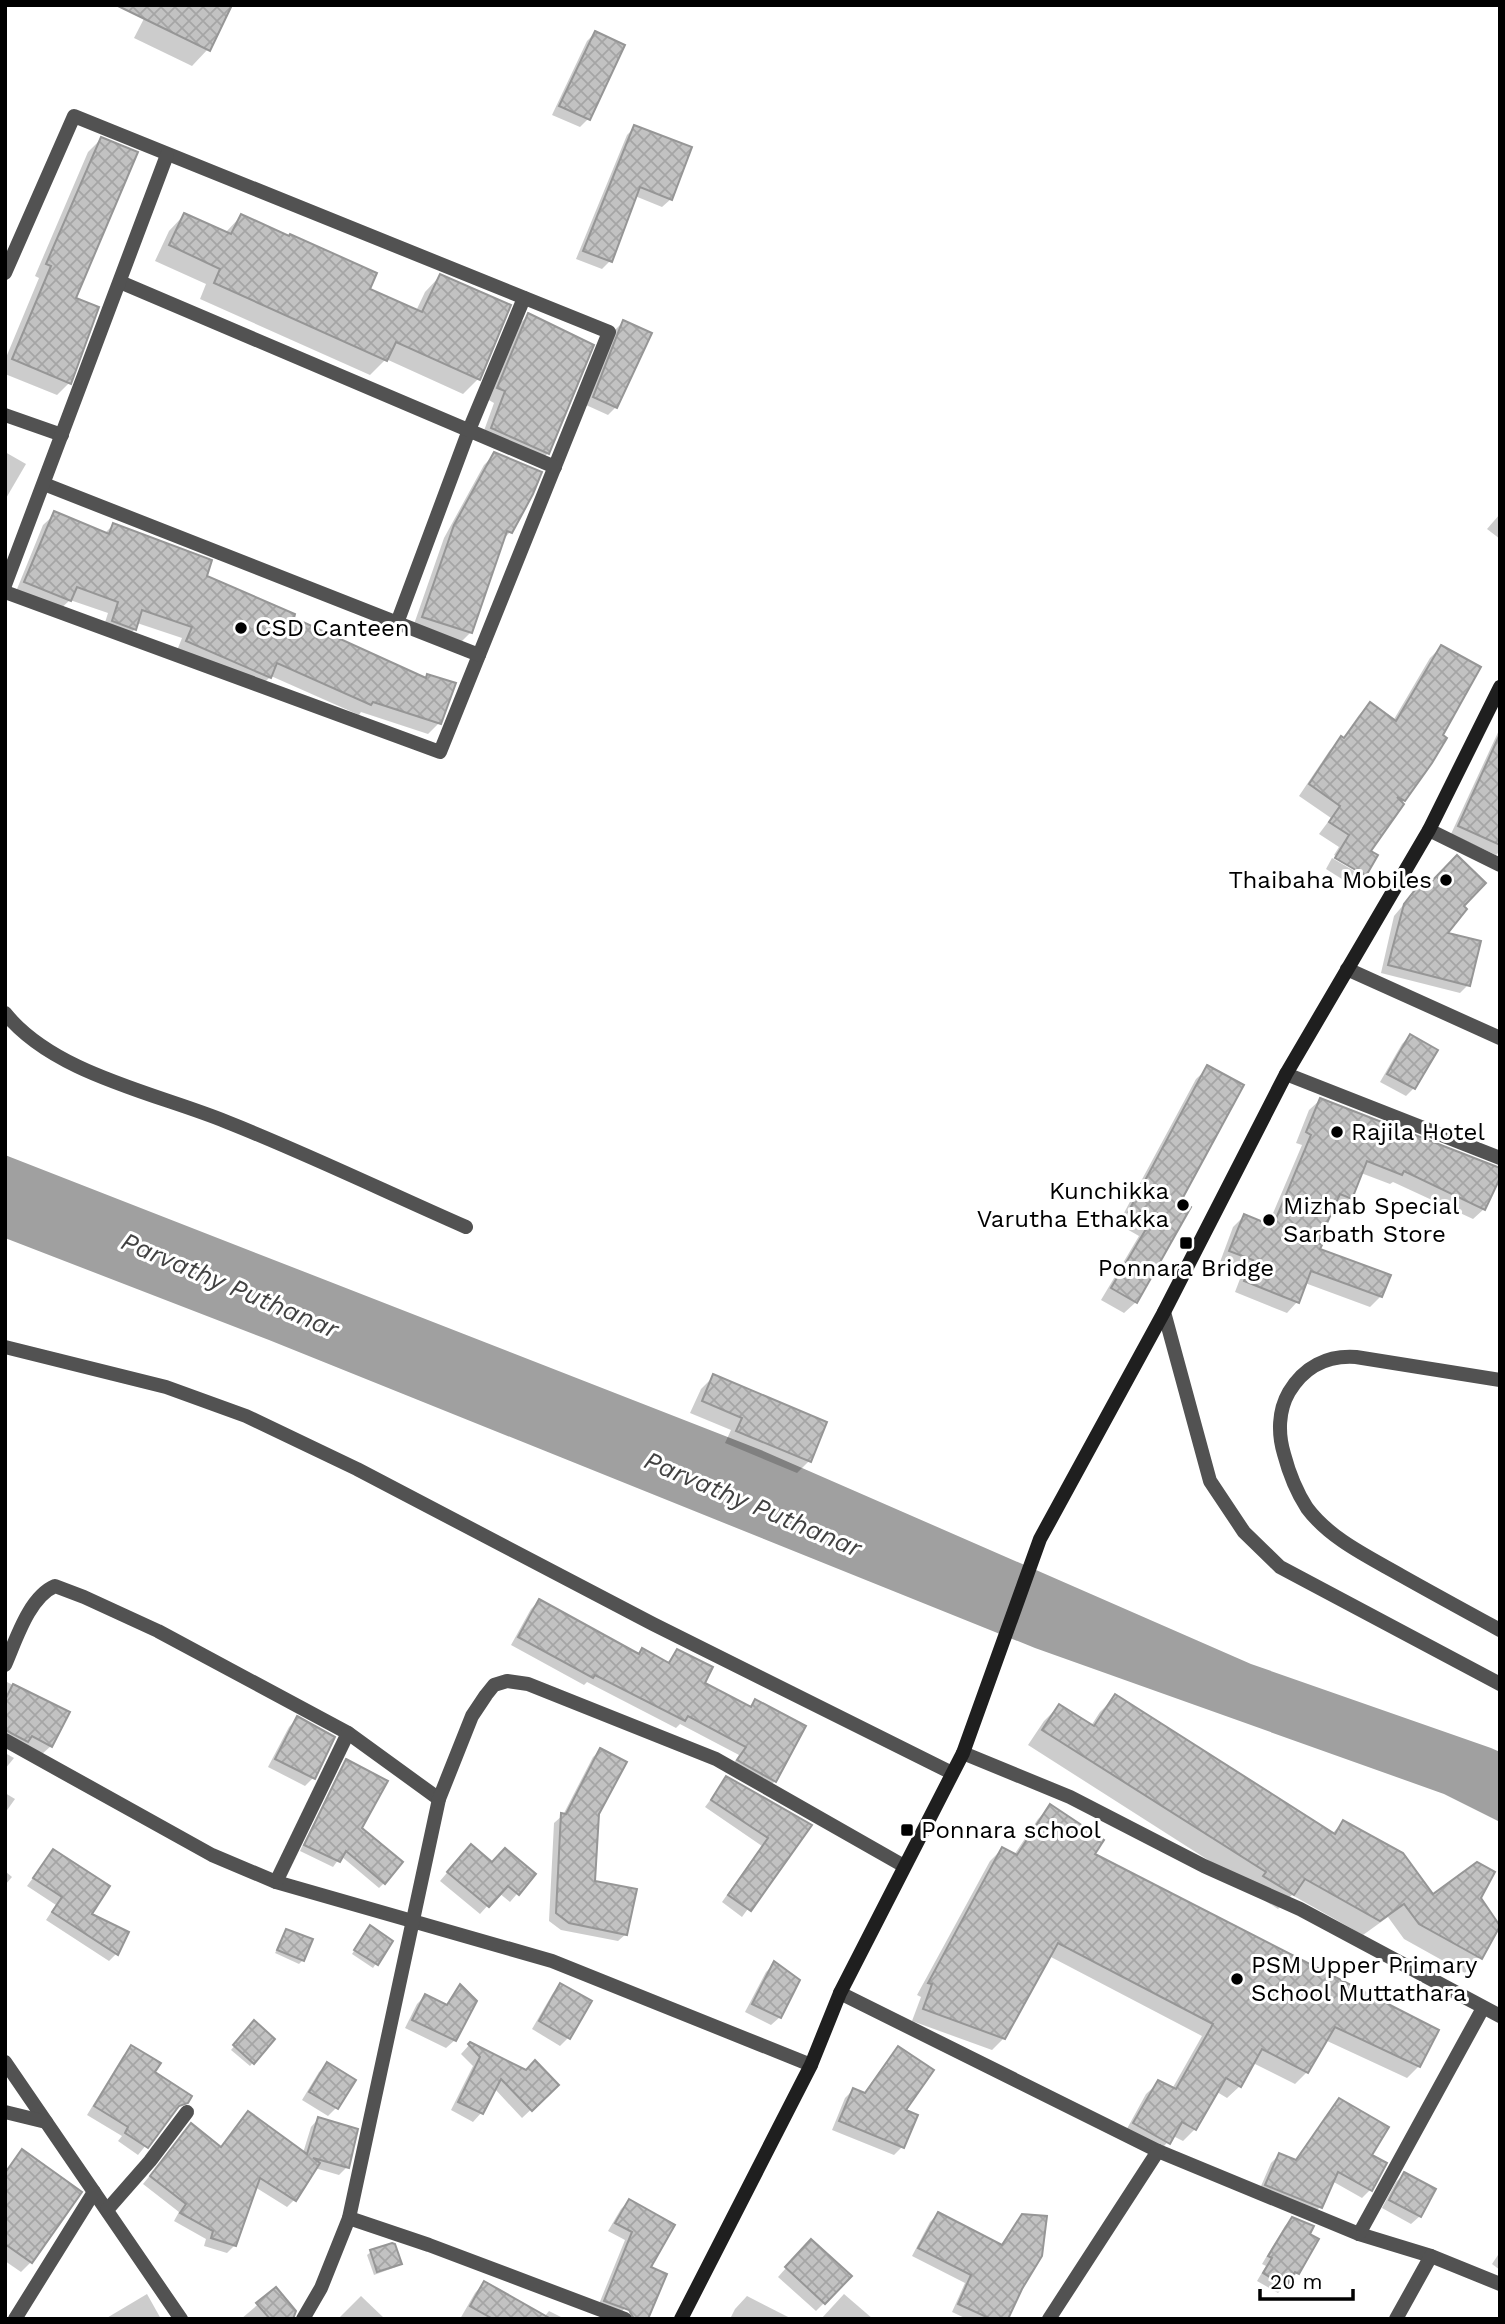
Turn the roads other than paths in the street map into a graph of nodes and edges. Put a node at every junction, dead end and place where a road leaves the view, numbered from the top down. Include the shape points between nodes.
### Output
1 (167, 155) junction
2 (5, 273) edge
3 (120, 282) junction
4 (524, 298) junction
5 (5, 415) edge
6 (469, 430) junction
7 (62, 435) junction
8 (555, 467) junction
9 (44, 484) junction
10 (5, 585) edge
11 (5, 592) edge
12 (397, 623) junction
13 (480, 655) junction
14 (1500, 688) edge
15 (1429, 830) junction
16 (1500, 865) edge
17 (1347, 968) junction
18 (5, 1013) edge
19 (12, 1029) edge
20 (1500, 1038) edge
21 (1286, 1074) junction
22 (1500, 1158) edge
23 (466, 1227) dead end
24 (1164, 1312) junction
25 (5, 1347) edge
26 (1500, 1380) edge
27 (1500, 1630) edge
28 (5, 1665) edge
29 (1500, 1684) edge
30 (348, 1733) junction
31 (5, 1740) edge
32 (962, 1753) junction
33 (952, 1773) junction
34 (439, 1799) junction
35 (904, 1866) junction
36 (275, 1881) junction
37 (412, 1921) junction
38 (840, 1993) junction
39 (1483, 2008) junction
40 (1500, 2016) edge
41 (5, 2062) edge
42 (811, 2065) junction
43 (5, 2112) edge
44 (187, 2112) dead end
45 (46, 2122) junction
46 (1158, 2151) junction
47 (94, 2192) junction
48 (107, 2210) junction
49 (349, 2218) junction
50 (1359, 2234) junction
51 (1431, 2256) junction
52 (1500, 2284) edge
53 (15, 2319) edge
54 (181, 2319) edge
55 (303, 2319) edge
56 (625, 2319) edge
57 (681, 2319) edge
58 (1049, 2319) edge
59 (1396, 2319) edge

1 - 2 street via 74,116
1 - 3 street
1 - 4 street
3 - 6 street
3 - 7 street
4 - 6 street
4 - 8 street via 609,332
5 - 7 street
6 - 8 street
6 - 12 street
7 - 9 street
8 - 13 street
9 - 10 street
9 - 12 street
11 - 13 street via 440,752
12 - 13 street
14 - 15 main road
15 - 16 street
15 - 17 main road
17 - 20 street
17 - 21 main road
18 - 19 street
19 - 23 street via 81,1069 226,1121
21 - 22 street
21 - 24 main road
24 - 29 street via 1210,1481 1244,1532 1280,1567
24 - 32 main road via 1040,1539
25 - 33 street via 166,1387 246,1416
26 - 27 street via 1332,1357 1297,1380 1284,1401 1279,1427 1296,1488 1307,1508 1330,1531
28 - 30 street via 42,1591 55,1586 158,1631
30 - 34 street
30 - 36 street
31 - 36 street via 212,1855
32 - 33 main road
32 - 39 street via 1070,1797 1300,1909
33 - 35 main road
34 - 35 street via 472,1716 494,1685 507,1681 528,1684 716,1759
34 - 37 street
35 - 38 main road
36 - 37 street
37 - 42 street via 552,1961
37 - 49 street
38 - 42 main road
38 - 46 street
39 - 40 street
39 - 50 street
41 - 45 street
42 - 57 main road
43 - 45 street
44 - 48 street
45 - 47 street
46 - 50 street
46 - 58 street
47 - 48 street
47 - 53 street
48 - 54 street
49 - 55 street via 321,2288
49 - 56 street
50 - 51 street
51 - 52 street
51 - 59 street

